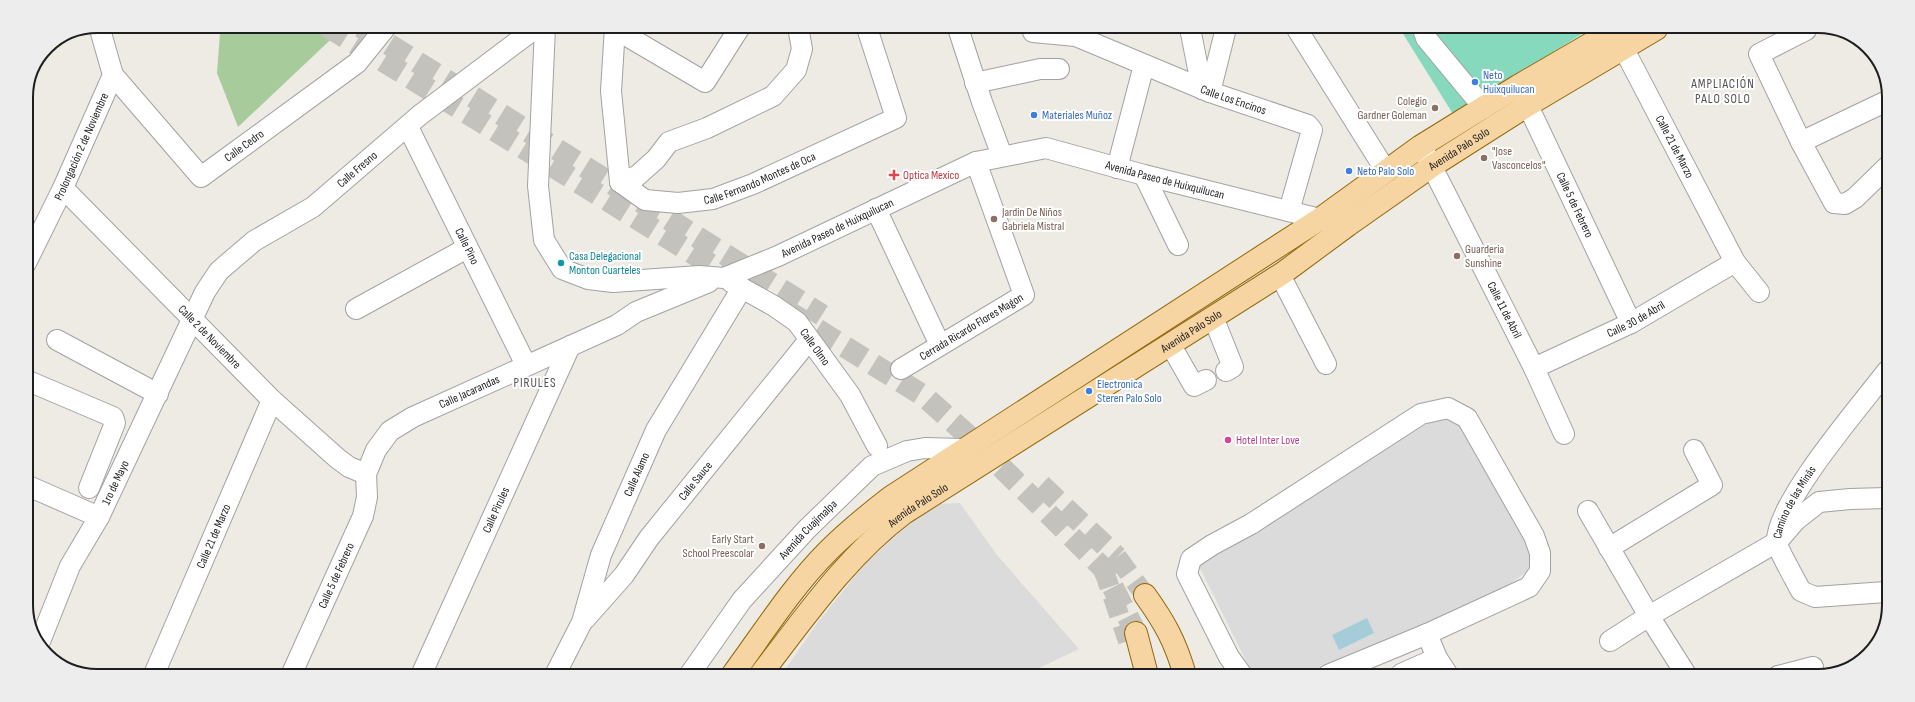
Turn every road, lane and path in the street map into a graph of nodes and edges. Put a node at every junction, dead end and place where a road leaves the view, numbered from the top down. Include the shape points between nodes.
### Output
1 (101, 33) edge
2 (381, 33) edge
3 (529, 33) edge
4 (544, 33) edge
5 (615, 33) edge
6 (623, 33) edge
7 (736, 33) edge
8 (796, 33) edge
9 (869, 33) edge
10 (960, 33) edge
11 (1077, 33) edge
12 (1191, 33) edge
13 (1224, 33) edge
14 (1300, 33) edge
15 (1424, 33) edge
16 (1634, 33) edge
17 (1800, 33) edge
18 (1618, 36) edge
19 (1144, 65) junction
20 (1059, 69) dead end
21 (113, 75) junction
22 (976, 83) junction
23 (1206, 91) junction
24 (1523, 95) junction
25 (1882, 103) edge
26 (1484, 108) junction
27 (408, 127) junction
28 (1801, 142) junction
29 (1421, 146) junction
30 (1002, 156) junction
31 (976, 162) junction
32 (1432, 166) junction
33 (1117, 168) junction
34 (1386, 171) junction
35 (1882, 172) edge
36 (1144, 176) junction
37 (620, 182) junction
38 (63, 188) junction
39 (876, 209) junction
40 (1289, 211) junction
41 (1320, 219) junction
42 (1348, 225) junction
43 (1178, 245) dead end
44 (468, 248) junction
45 (33, 249) edge
46 (1734, 262) junction
47 (1280, 275) junction
48 (724, 278) junction
49 (742, 288) junction
50 (1759, 292) dead end
51 (356, 309) dead end
52 (1213, 317) junction
53 (192, 320) junction
54 (1631, 323) junction
55 (57, 340) dead end
56 (809, 340) junction
57 (1170, 344) junction
58 (940, 345) junction
59 (570, 346) junction
60 (1107, 356) junction
61 (1326, 364) dead end
62 (526, 365) junction
63 (1534, 368) junction
64 (901, 369) dead end
65 (1226, 371) dead end
66 (1120, 377) junction
67 (1206, 380) dead end
68 (33, 383) edge
69 (1882, 383) edge
70 (158, 394) junction
71 (272, 400) junction
72 (1564, 434) dead end
73 (877, 446) dead end
74 (964, 449) junction
75 (1694, 450) dead end
76 (366, 474) junction
77 (33, 488) edge
78 (89, 488) dead end
79 (1882, 498) edge
80 (1588, 511) dead end
81 (99, 518) junction
82 (1777, 542) junction
83 (1610, 548) junction
84 (1882, 592) edge
85 (1649, 616) junction
86 (582, 622) junction
87 (767, 628) junction
88 (1139, 632) junction
89 (1427, 634) junction
90 (42, 637) edge
91 (786, 641) junction
92 (1610, 641) dead end
93 (1389, 649) junction
94 (1437, 658) junction
95 (1813, 667) dead end
96 (155, 669) edge
97 (294, 669) edge
98 (424, 669) edge
99 (558, 669) edge
100 (694, 669) edge
101 (737, 669) edge
102 (765, 669) edge
103 (1134, 669) edge
104 (1146, 669) edge
105 (1166, 669) edge
106 (1182, 669) edge
107 (1238, 669) edge
108 (1342, 669) edge
109 (1398, 669) edge
110 (1414, 669) edge
111 (1444, 669) edge
112 (1683, 669) edge
113 (1805, 669) edge

1 - 21 street
2 - 21 street, Calle Cedro via 357,63 201,177
3 - 27 street, Calle Fresno via 420,115
4 - 48 street, Avenida Paseo de Huixquilucan via 538,186 544,240 562,269 588,279 613,282 699,276
5 - 37 street via 611,91
6 - 7 street via 705,82
8 - 37 street via 802,49 796,70 773,96 707,128 669,142 656,159 637,176
9 - 37 street, Calle Fernando Montes de Oca via 896,118 753,184 713,199 678,203 645,200
10 - 22 street
11 - 19 street, Calle Los Encinos
12 - 23 street
13 - 23 street
14 - 34 street
15 - 26 street
16 - 18 main road, Avenida Palo Solo
17 - 28 street via 1759,54
18 - 24 main road, Avenida Palo Solo
18 - 46 street, Calle 21 de Marzo
19 - 23 street, Calle Los Encinos
19 - 33 street
20 - 22 street via 1040,69
21 - 38 street, Prolongación 2 de Noviembre
22 - 30 street
23 - 40 street, Calle Los Encinos via 1312,128
24 - 26 main road, Avenida Palo Solo
24 - 32 main road, Avenida Palo Solo
24 - 54 street, Calle 5 de Febrero
25 - 28 street
26 - 29 main road, Avenida Palo Solo
27 - 44 street, Calle Pino
27 - 53 street, Calle Fresno via 313,207 254,241 219,271 205,292
28 - 35 street via 1834,203 1845,204 1855,198
29 - 32 street, Calle 11 de Abril
29 - 34 main road, Avenida Palo Solo
30 - 31 street, Avenida Paseo de Huixquilucan
30 - 33 street, Avenida Paseo de Huixquilucan via 1046,148
31 - 39 street, Avenida Paseo de Huixquilucan
31 - 58 street, Cerrada Ricardo Flores Magon via 1024,295
32 - 42 main road, Avenida Palo Solo
32 - 63 street, Calle 11 de Abril
33 - 36 street, Avenida Paseo de Huixquilucan
34 - 41 main road, Avenida Palo Solo
36 - 40 street, Avenida Paseo de Huixquilucan
36 - 43 street
38 - 45 street, Prolongación 2 de Noviembre
38 - 53 street, Calle 2 de Noviembre
39 - 48 street, Avenida Paseo de Huixquilucan via 778,256
39 - 58 street
40 - 41 street, Avenida Paseo de Huixquilucan
41 - 42 street, Avenida Paseo de Huixquilucan
41 - 60 main road, Avenida Palo Solo
42 - 47 main road, Avenida Palo Solo
44 - 51 street
44 - 62 street, Calle Pino
46 - 50 street, Calle 21 de Marzo
46 - 54 street, Calle 30 de Abril
47 - 52 main road, Avenida Palo Solo
47 - 61 street
48 - 49 street, Calle Olmo
48 - 59 street, Calle Jacarandas via 699,285 636,312 617,325
49 - 56 street, Calle Olmo via 797,322
49 - 86 street, Calle Alamo via 656,430 600,555
52 - 57 main road, Avenida Palo Solo
52 - 65 street via 1233,367
53 - 70 street, 1ro de Mayo
53 - 71 street, Calle 2 de Noviembre
54 - 63 street, Calle 30 de Abril
55 - 70 street
56 - 73 street, Calle Olmo via 854,401
56 - 86 street, Calle Sauce via 649,538 624,575
57 - 66 main road, Avenida Palo Solo
57 - 67 street via 1194,386
58 - 64 street, Cerrada Ricardo Flores Magon
59 - 62 street, Calle Jacarandas
59 - 98 street, Calle Pirules
60 - 66 main road
60 - 74 main road, Avenida Palo Solo
62 - 76 street, Calle Jacarandas via 413,417 390,431 376,450
63 - 72 street, Calle 11 de Abril
66 - 91 main road, Avenida Palo Solo via 927,497 891,523 826,589
68 - 78 street via 113,417 114,423
69 - 82 street, Camino de las Minãs via 1859,405 1793,497 1780,526
70 - 81 street, 1ro de Mayo
71 - 76 street, Calle 2 de Noviembre via 337,458 349,467
71 - 96 street, Calle 21 de Marzo
74 - 87 main road, Avenida Palo Solo via 866,516 828,551
74 - 100 street, Avenida Cuajimalpa via 926,448 907,451 872,466 807,529 742,600
75 - 83 street via 1712,485
76 - 97 street, Calle 5 de Febrero via 367,497 363,516
77 - 81 street
79 - 82 street via 1819,502 1795,521
80 - 83 street
81 - 90 street, 1ro de Mayo via 70,566
82 - 84 street, Camino de las Minãs via 1801,591 1815,597
82 - 85 street
83 - 85 street
85 - 92 street
85 - 112 street
86 - 99 street, Calle Alamo
87 - 91 main road
87 - 101 main road, Avenida Palo Solo
88 - 103 main road
88 - 104 main road
88 - 105 main road
88 - 106 main road via 1145,595 1164,621 1177,649
89 - 93 street
89 - 94 street
89 - 107 street via 1529,587 1540,571 1540,553 1534,536 1467,418 1448,408 1421,414 1251,524 1191,559 1187,574 1229,657
91 - 102 main road, Avenida Palo Solo
93 - 108 street
93 - 109 street
94 - 110 street
94 - 111 street
95 - 113 street

